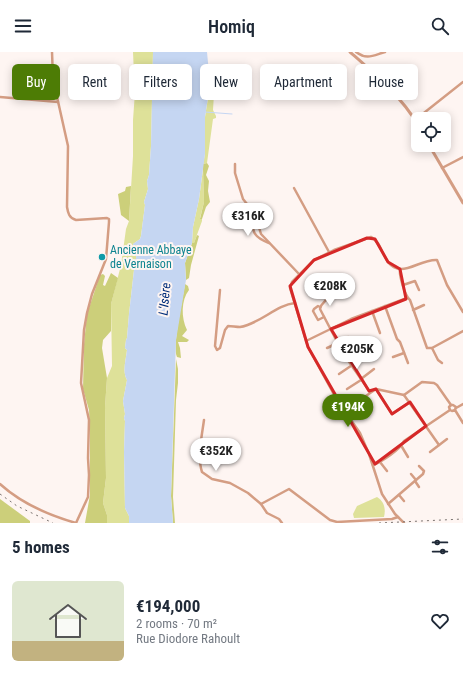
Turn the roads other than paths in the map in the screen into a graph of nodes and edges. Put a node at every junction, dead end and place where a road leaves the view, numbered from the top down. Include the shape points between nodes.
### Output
1 (52, 52) edge
2 (351, 52) edge
3 (356, 52) edge
4 (385, 52) edge
5 (463, 82) edge
6 (0, 97) edge
7 (58, 102) junction
8 (425, 112) edge
9 (411, 115) edge
10 (433, 152) edge
11 (463, 157) edge
12 (235, 164) dead end
13 (442, 168) junction
14 (294, 188) dead end
15 (463, 203) edge
16 (254, 214) junction
17 (270, 244) junction
18 (329, 252) junction
19 (400, 269) junction
20 (300, 274) junction
21 (403, 285) junction
22 (326, 289) dead end
23 (220, 290) dead end
24 (419, 290) dead end
25 (407, 298) junction
26 (295, 303) junction
27 (424, 305) dead end
28 (385, 306) junction
29 (320, 307) junction
30 (413, 310) junction
31 (372, 311) junction
32 (463, 312) edge
33 (324, 317) junction
34 (331, 329) junction
35 (463, 331) edge
36 (380, 333) dead end
37 (348, 337) dead end
38 (306, 341) junction
39 (338, 343) junction
40 (326, 348) dead end
41 (432, 348) junction
42 (404, 353) junction
43 (367, 355) dead end
44 (393, 357) dead end
45 (408, 363) dead end
46 (442, 363) dead end
47 (351, 365) junction
48 (374, 369) dead end
49 (339, 374) dead end
50 (361, 380) junction
51 (348, 389) dead end
52 (376, 389) junction
53 (370, 392) junction
54 (404, 395) junction
55 (410, 402) junction
56 (463, 404) edge
57 (451, 405) junction
58 (455, 409) junction
59 (450, 410) junction
60 (344, 411) junction
61 (204, 420) dead end
62 (463, 423) edge
63 (426, 426) junction
64 (447, 439) dead end
65 (439, 445) junction
66 (402, 447) junction
67 (430, 452) dead end
68 (408, 457) dead end
69 (380, 462) junction
70 (373, 465) junction
71 (419, 466) dead end
72 (387, 471) dead end
73 (412, 474) dead end
74 (415, 481) junction
75 (0, 484) edge
76 (419, 487) dead end
77 (399, 495) junction
78 (404, 501) dead end
79 (261, 504) junction
80 (388, 504) junction
81 (398, 517) junction
82 (76, 523) edge
83 (282, 523) edge
84 (404, 523) edge

1 - 7 street via 53,79
2 - 9 street via 392,90
3 - 4 street via 363,57
5 - 8 street
6 - 7 street
7 - 82 street via 68,146 68,214 76,220 109,219 106,259 92,294 84,330 81,383 89,420 89,475 88,497
10 - 13 street
11 - 13 street
12 - 16 street via 235,173 243,199
13 - 15 street
14 - 18 street
16 - 17 street via 261,234
16 - 17 street via 253,230 257,237
17 - 20 street
18 - 19 street via 373,238 388,262
18 - 20 street via 314,260
19 - 21 street
19 - 32 street via 437,260
20 - 26 street via 290,284
21 - 24 street via 415,281
21 - 25 street
22 - 29 street via 328,298
23 - 26 street via 215,346 217,350 220,349 228,326 245,326
25 - 28 street
25 - 30 street
26 - 38 street
27 - 30 street
28 - 31 street
28 - 42 street
29 - 33 street
29 - 33 street via 313,311 318,320
30 - 41 street via 427,348
31 - 34 street
31 - 36 street
33 - 34 street
34 - 38 street
34 - 39 street
35 - 41 street
37 - 39 street
38 - 60 street via 327,384
39 - 40 street
39 - 47 street
41 - 46 street
42 - 44 street
42 - 45 street
43 - 47 street
47 - 49 street
47 - 50 street
48 - 50 street
50 - 51 street
50 - 53 street
52 - 53 street
52 - 54 street
52 - 55 street via 392,414
53 - 60 street
54 - 55 street
54 - 57 street via 422,382 434,383
55 - 63 street
56 - 58 street
57 - 58 street via 454,405
57 - 59 street
58 - 59 street
58 - 62 street
59 - 63 street
60 - 70 street via 360,433
61 - 79 street via 200,453 202,472 212,479 230,483 245,491
63 - 65 street
63 - 66 street via 404,441
64 - 65 street
65 - 67 street
66 - 68 street
66 - 69 street
69 - 70 street
69 - 72 street
70 - 80 street via 382,494
71 - 74 street via 424,472
73 - 74 street
74 - 76 street
74 - 77 street
75 - 82 street via 45,513
77 - 78 street
77 - 80 street
79 - 81 street via 289,489 330,520 337,522
79 - 83 street
80 - 81 street
81 - 84 street

